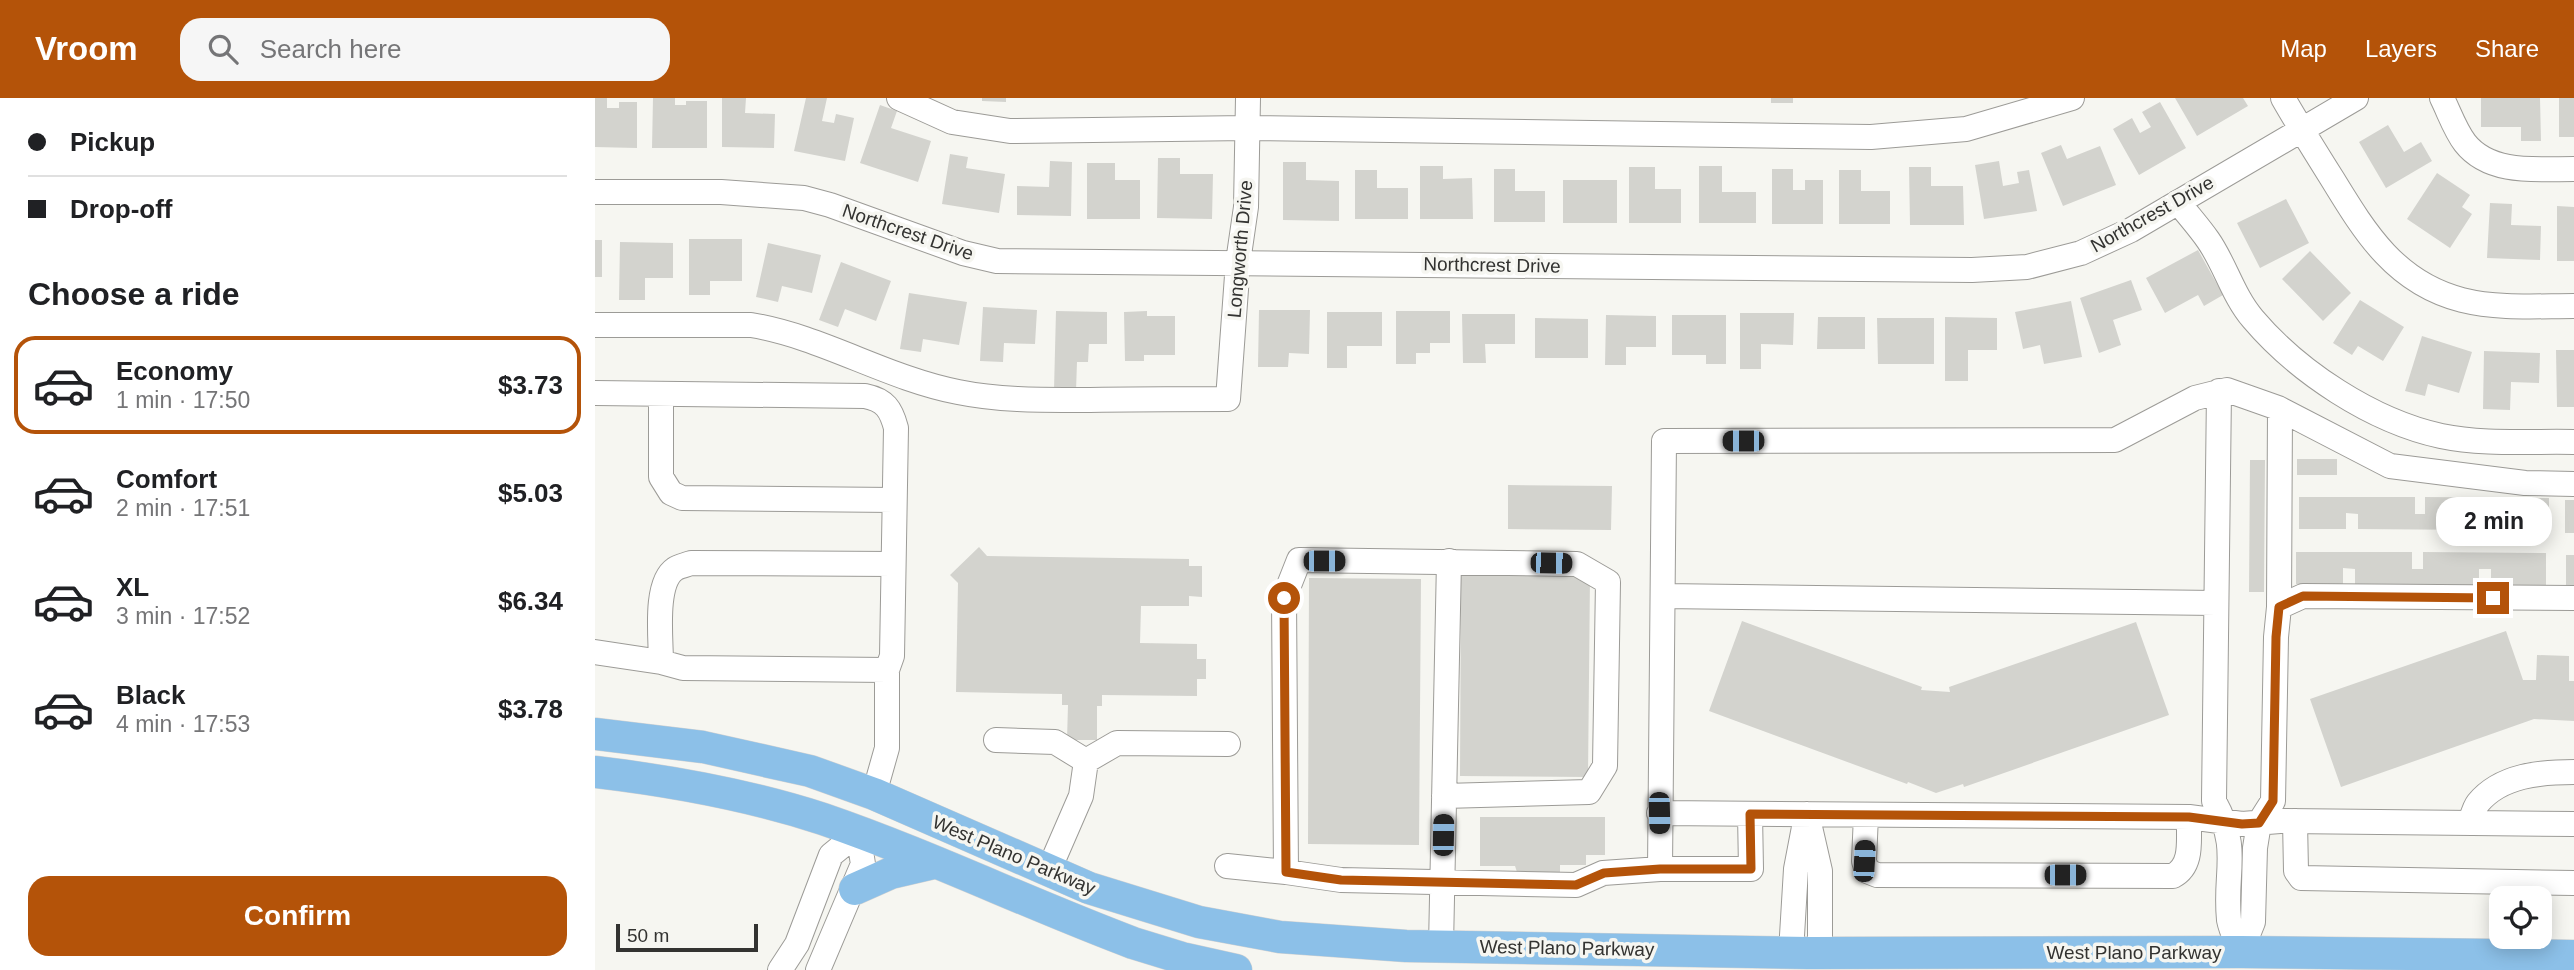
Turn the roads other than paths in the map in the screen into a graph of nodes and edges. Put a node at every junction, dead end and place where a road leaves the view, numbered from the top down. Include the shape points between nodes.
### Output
1 (899, 98) edge
2 (1248, 98) edge
3 (2072, 98) edge
4 (2283, 98) edge
5 (2356, 98) edge
6 (2442, 98) edge
7 (1247, 128) junction
8 (2302, 129) junction
9 (2574, 169) edge
10 (595, 192) edge
11 (2178, 202) junction
12 (1238, 262) junction
13 (2574, 306) edge
14 (595, 325) edge
15 (2219, 391) junction
16 (595, 393) edge
17 (661, 394) junction
18 (2280, 410) junction
19 (2574, 442) edge
20 (2574, 484) edge
21 (894, 500) junction
22 (1449, 561) junction
23 (893, 564) junction
24 (1663, 596) junction
25 (2574, 598) edge
26 (2216, 603) junction
27 (2279, 607) junction
28 (595, 652) edge
29 (660, 662) junction
30 (887, 670) junction
31 (595, 734) edge
32 (996, 740) dead end
33 (1228, 744) dead end
34 (1086, 761) junction
35 (595, 772) edge
36 (2574, 772) edge
37 (874, 794) junction
38 (1444, 796) junction
39 (1659, 813) junction
40 (1750, 814) junction
41 (1807, 814) junction
42 (1866, 815) junction
43 (2189, 817) junction
44 (2295, 821) junction
45 (2226, 822) junction
46 (2259, 823) junction
47 (2470, 823) junction
48 (2574, 824) edge
49 (858, 833) junction
50 (934, 863) junction
51 (1227, 866) dead end
52 (1660, 869) junction
53 (1048, 872) junction
54 (1286, 872) junction
55 (1442, 883) junction
56 (2574, 883) edge
57 (855, 889) junction
58 (1221, 927) junction
59 (1441, 946) junction
60 (2574, 956) edge
61 (1806, 961) edge
62 (2240, 961) edge
63 (1224, 968) edge
64 (780, 970) edge
65 (818, 970) edge

1 - 7 street via 952,122 1010,131
2 - 7 street, Longworth Drive
3 - 7 street via 1966,129 1871,138
4 - 8 street
5 - 8 street, Northcrest Drive
6 - 9 street via 2465,143 2481,157 2526,169
7 - 12 street, Longworth Drive via 1246,207
8 - 11 street, Northcrest Drive
8 - 13 street via 2363,231 2389,259 2420,282 2464,300
10 - 12 street, Northcrest Drive via 720,192 804,198 997,261
11 - 12 street, Northcrest Drive via 2081,253 2027,267
11 - 19 street via 2208,240 2252,318 2334,390 2394,421 2441,436
12 - 14 street, Longworth Drive via 1228,399 1011,400 926,384 769,328
15 - 18 street
15 - 24 street via 2195,398 2115,440 1664,441
15 - 26 street
16 - 17 street
17 - 21 street via 880,399 892,412 896,428
17 - 21 street via 661,477 671,493 683,498
18 - 20 street via 2389,466 2525,483
18 - 27 street
21 - 23 street
22 - 38 street
22 - 38 street via 1577,564 1608,582 1605,766 1590,792
22 - 54 street via 1299,561 1284,598
23 - 29 street via 691,563 674,569 663,583
23 - 30 street via 892,656
24 - 26 street
24 - 39 street
25 - 27 street via 2303,596
26 - 45 street via 2214,801
27 - 46 street via 2273,801
28 - 29 street
29 - 30 street via 683,668
30 - 37 street via 887,748
31 - 37 main road, West Plano Parkway via 778,762
32 - 34 street via 1055,742
33 - 34 street via 1117,743
34 - 53 street via 1081,796
35 - 49 main road, West Plano Parkway via 732,793
36 - 47 street via 2523,776 2495,788 2476,804
37 - 49 main road
37 - 53 main road, West Plano Parkway
38 - 55 street
39 - 40 street
39 - 52 street
40 - 41 street
40 - 52 street via 1751,869
41 - 42 street
41 - 61 street via 1796,869
42 - 43 street
42 - 43 street via 1864,861 1867,871 1877,875 2173,876 2187,862
43 - 45 street
44 - 46 street
44 - 47 street
44 - 56 street via 2296,871 2301,878
45 - 46 street
45 - 62 street via 2231,846 2229,921
46 - 62 street via 2253,922
47 - 48 street
49 - 50 main road, West Plano Parkway
49 - 57 street via 863,864
49 - 64 street via 831,855 797,944
50 - 57 main road via 891,873
50 - 63 main road, West Plano Parkway via 1133,943
51 - 54 street
52 - 55 street via 1604,873 1576,885
53 - 58 main road, West Plano Parkway
54 - 55 street via 1341,880
55 - 59 street
57 - 65 street
58 - 59 main road, West Plano Parkway via 1358,944
58 - 63 street
59 - 61 main road, West Plano Parkway
60 - 62 main road, West Plano Parkway
61 - 62 main road, West Plano Parkway

